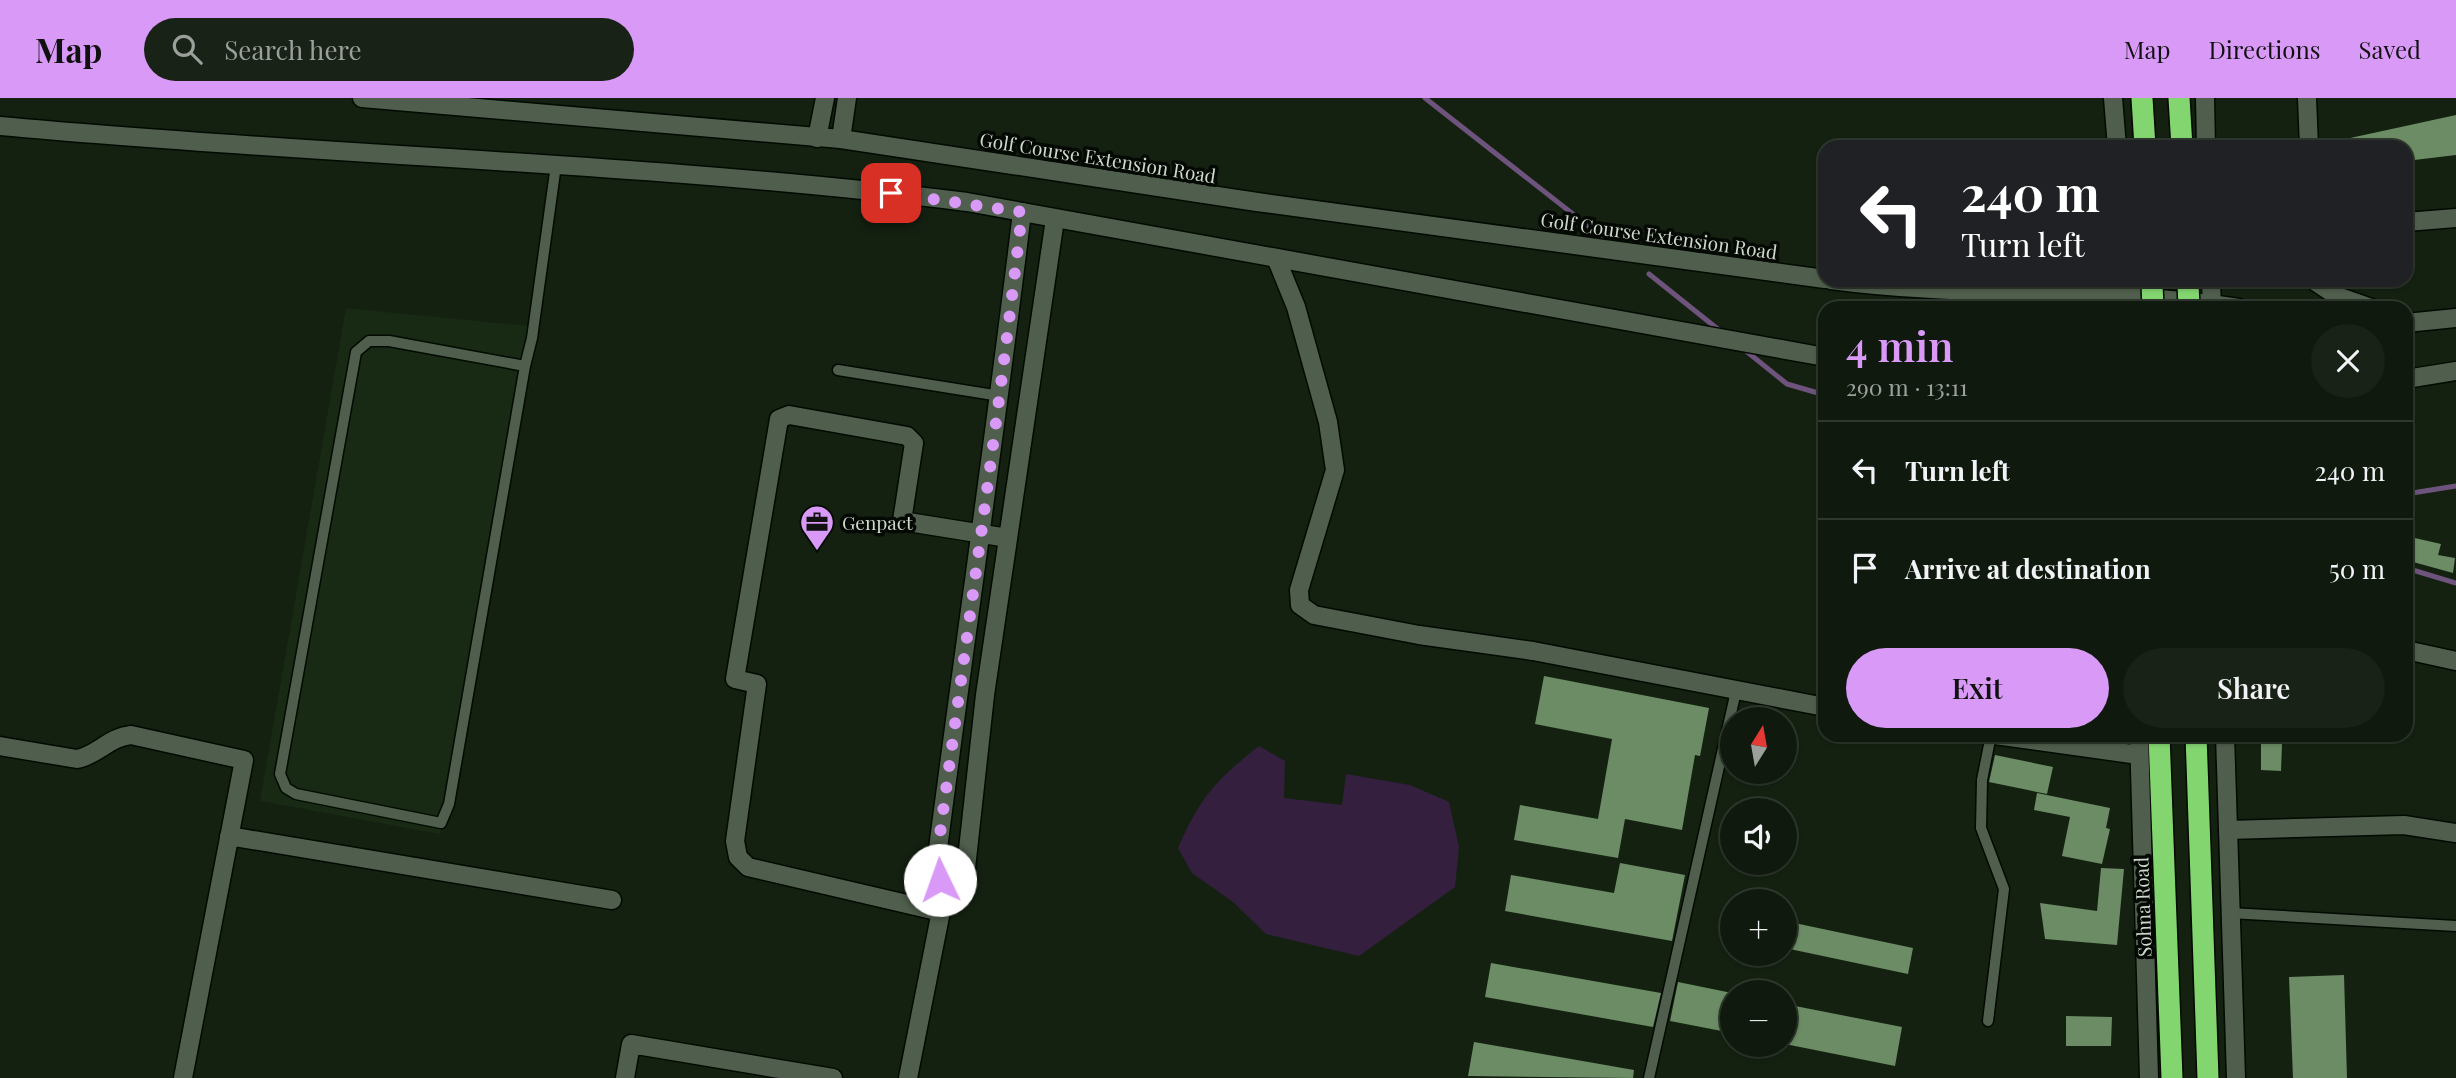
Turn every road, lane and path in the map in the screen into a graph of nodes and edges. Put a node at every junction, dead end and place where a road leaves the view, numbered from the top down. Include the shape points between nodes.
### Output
1 (362, 98) edge
2 (825, 98) edge
3 (847, 98) edge
4 (2113, 98) edge
5 (2142, 98) edge
6 (2179, 98) edge
7 (2205, 98) edge
8 (2307, 98) edge
9 (0, 125) edge
10 (2206, 127) junction
11 (817, 138) junction
12 (841, 139) junction
13 (2113, 140) edge
14 (2145, 140) edge
15 (2182, 140) edge
16 (2206, 140) edge
17 (2211, 140) edge
18 (2309, 140) edge
19 (556, 165) junction
20 (1022, 212) junction
21 (2456, 218) edge
22 (1055, 219) junction
23 (2413, 221) edge
24 (1276, 258) junction
25 (1818, 278) edge
26 (1883, 287) edge
27 (1903, 287) edge
28 (2323, 287) edge
29 (1898, 289) junction
30 (2124, 295) edge
31 (2172, 301) edge
32 (2351, 301) edge
33 (2456, 318) edge
34 (2413, 322) edge
35 (1818, 356) edge
36 (525, 366) junction
37 (838, 370) dead end
38 (2456, 371) edge
39 (2413, 378) edge
40 (1000, 396) junction
41 (989, 470) junction
42 (1017, 474) junction
43 (979, 533) junction
44 (1008, 538) junction
45 (2413, 652) edge
46 (2456, 661) edge
47 (1736, 691) junction
48 (1818, 706) edge
49 (1991, 742) edge
50 (2044, 742) edge
51 (2139, 742) edge
52 (2159, 742) edge
53 (2196, 742) edge
54 (2225, 742) edge
55 (0, 746) edge
56 (2139, 755) junction
57 (2228, 830) junction
58 (2456, 833) edge
59 (229, 836) junction
60 (612, 900) dead end
61 (943, 904) junction
62 (2230, 913) junction
63 (2456, 926) edge
64 (1988, 1021) dead end
65 (183, 1078) edge
66 (625, 1078) edge
67 (833, 1078) edge
68 (908, 1078) edge
69 (1649, 1078) edge
70 (2149, 1078) edge
71 (2172, 1078) edge
72 (2208, 1078) edge
73 (2236, 1078) edge

1 - 11 street, Golf Course Extension Road
2 - 11 street
3 - 12 street
4 - 13 street
5 - 14 highway
6 - 15 highway
7 - 10 street
8 - 18 street
9 - 19 street
10 - 16 street
10 - 17 street
11 - 12 street, Golf Course Extension Road
12 - 25 street, Golf Course Extension Road via 1257,202
19 - 20 street via 840,186
19 - 36 lane
20 - 22 street
20 - 40 street
21 - 23 street
22 - 24 street
22 - 42 street
24 - 35 street
24 - 47 street via 1300,320 1328,422 1335,470 1299,590 1300,605 1327,618 1533,651
26 - 29 street
27 - 29 street
28 - 32 street
29 - 30 street
30 - 31 street
33 - 34 street
36 - 36 lane via 449,804 441,823 296,794 286,788 280,774 356,352 369,341 389,341
37 - 40 lane
38 - 39 street
40 - 41 street
41 - 42 street
41 - 43 street
42 - 44 street
43 - 44 street
43 - 61 street via 936,864
43 - 61 street via 902,521 914,443 907,436 789,415 779,419 735,679 757,684 735,841 738,857 748,867
44 - 61 street via 966,868
45 - 46 street
47 - 48 street
47 - 69 lane
49 - 64 lane via 1982,780 1981,828 2004,889
50 - 56 street
51 - 56 street
52 - 71 highway, Sohna Road
53 - 72 highway
54 - 57 street
55 - 59 street via 77,759 119,736 131,735 244,760
56 - 70 street
57 - 58 street via 2403,825
57 - 62 street
59 - 60 street
59 - 65 street
61 - 68 street
62 - 63 lane
62 - 73 street
66 - 67 street via 631,1044

